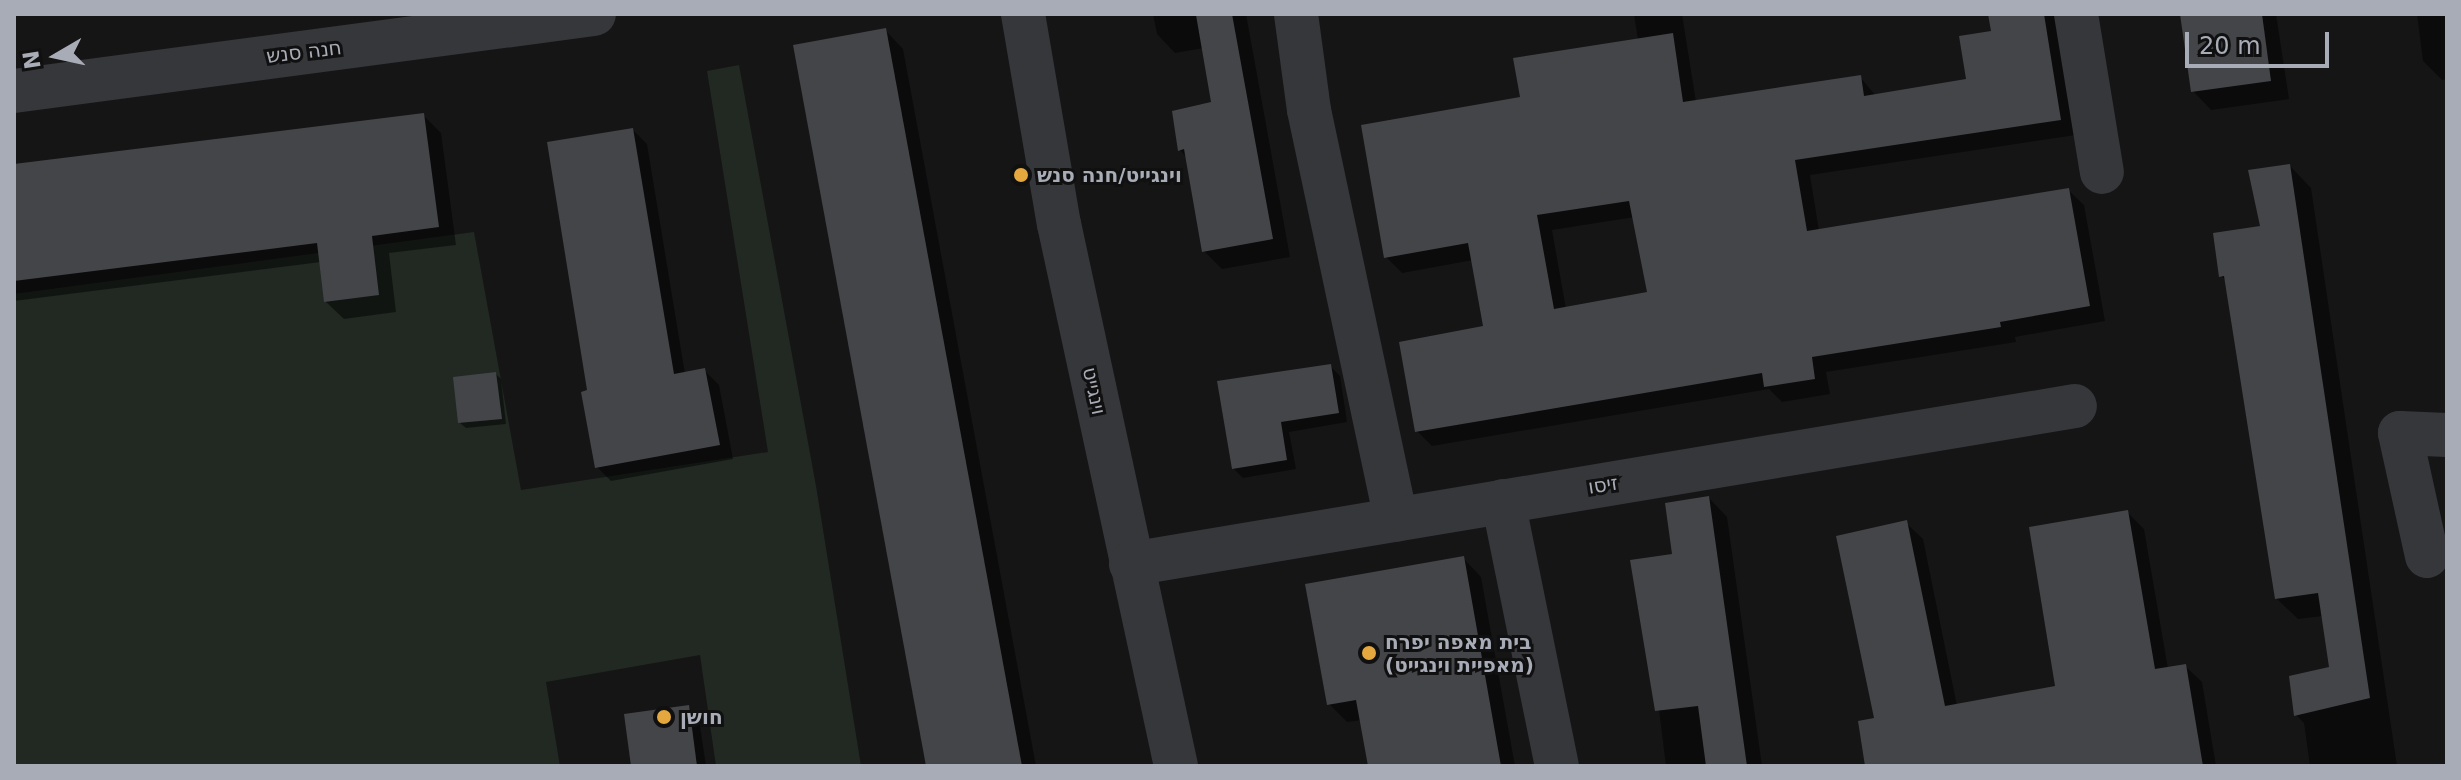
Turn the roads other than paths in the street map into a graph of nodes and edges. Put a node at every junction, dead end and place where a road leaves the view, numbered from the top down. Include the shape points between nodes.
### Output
1 (594, 14) edge
2 (1023, 14) edge
3 (1296, 14) edge
4 (2076, 14) edge
5 (14, 91) edge
6 (2102, 172) dead end
7 (2075, 406) dead end
8 (2447, 435) edge
9 (1503, 501) junction
10 (1396, 520) junction
11 (2427, 556) dead end
12 (1131, 564) junction
13 (1176, 766) edge
14 (1557, 766) edge

1 - 5 street, חנה סנש
2 - 12 street, וינגייט via 1059,224
3 - 10 street via 1309,110
4 - 6 street
7 - 9 street, זיסו
8 - 11 street via 2400,433
9 - 10 street, זיסו
9 - 14 street
10 - 12 street, זיסו
12 - 13 street, וינגייט

